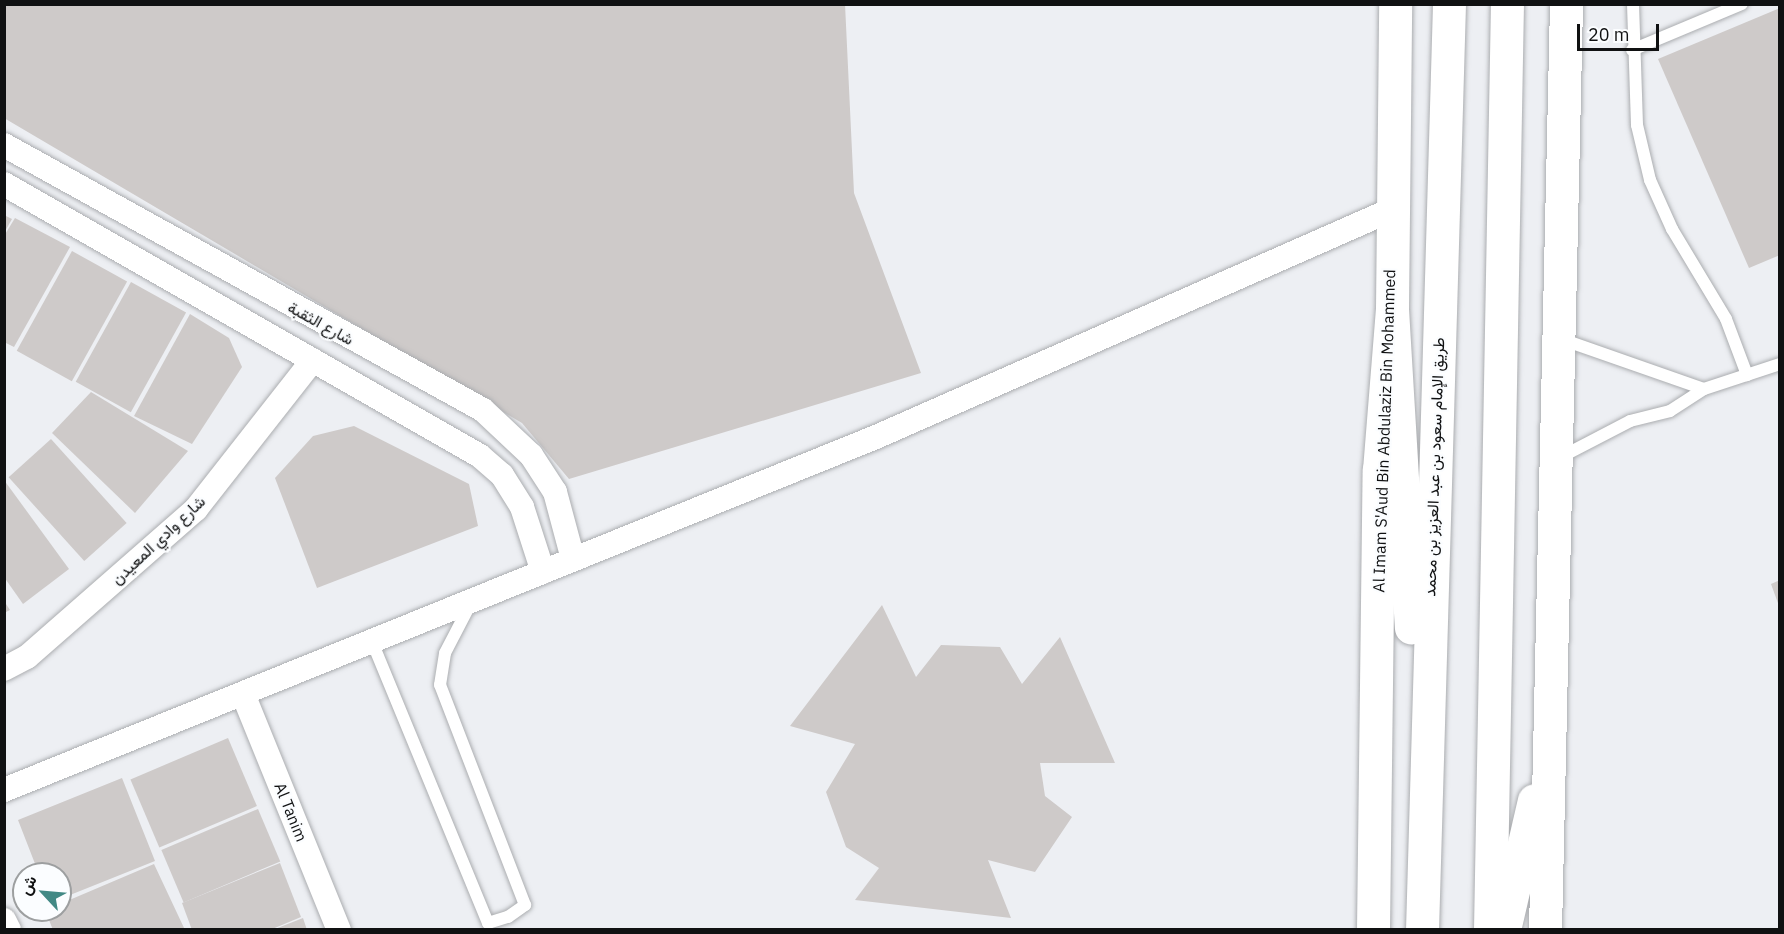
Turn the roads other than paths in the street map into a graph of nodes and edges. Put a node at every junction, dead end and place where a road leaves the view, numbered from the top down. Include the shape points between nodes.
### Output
1 (1395, 4) edge
2 (1449, 4) edge
3 (1507, 4) edge
4 (1566, 4) edge
5 (1633, 4) edge
6 (1742, 4) edge
7 (1632, 50) junction
8 (4, 145) edge
9 (4, 184) edge
10 (1391, 210) junction
11 (1392, 309) junction
12 (1559, 339) junction
13 (313, 360) junction
14 (1779, 364) edge
15 (1747, 375) junction
16 (1704, 389) junction
17 (1558, 459) junction
18 (573, 559) junction
19 (543, 572) junction
20 (470, 605) junction
21 (373, 644) junction
22 (4, 669) edge
23 (243, 694) junction
24 (1551, 722) junction
25 (4, 790) edge
26 (1424, 792) junction
27 (4, 920) edge
28 (9, 930) edge
29 (339, 930) edge
30 (1373, 930) edge
31 (1422, 930) edge
32 (1491, 930) edge
33 (1504, 930) edge
34 (1545, 930) edge

1 - 10 main road, Al Imam S'Aud Bin Abdulaziz Bin Mohammed
2 - 26 main road, طريق الإمام سعود بن عبد العزيز بن محمد
3 - 32 main road
4 - 12 main road
5 - 7 lane
6 - 7 lane
7 - 15 lane via 1637,125 1650,180 1672,229 1726,319
8 - 18 street, شارع الثقبة via 483,410 531,455 555,492
9 - 13 street
10 - 11 main road, Al Imam S'Aud Bin Abdulaziz Bin Mohammed
10 - 18 street via 948,407
11 - 26 main road
11 - 30 main road, Al Imam S'Aud Bin Abdulaziz Bin Mohammed via 1380,470
12 - 16 lane
12 - 17 main road
13 - 19 street via 480,456 502,475 522,507
13 - 22 street, شارع وادي المعيدن via 196,509 27,657
14 - 15 lane
15 - 16 lane
16 - 17 lane via 1670,411 1630,421
17 - 24 main road
18 - 19 street
19 - 20 street
20 - 21 street
20 - 21 lane via 445,653 440,685 525,905 508,917 488,923
21 - 23 street
23 - 25 street
23 - 29 street, Al Tanim
24 - 33 main road
24 - 34 main road
26 - 31 main road, طريق الإمام سعود بن عبد العزيز بن محمد
27 - 28 street

